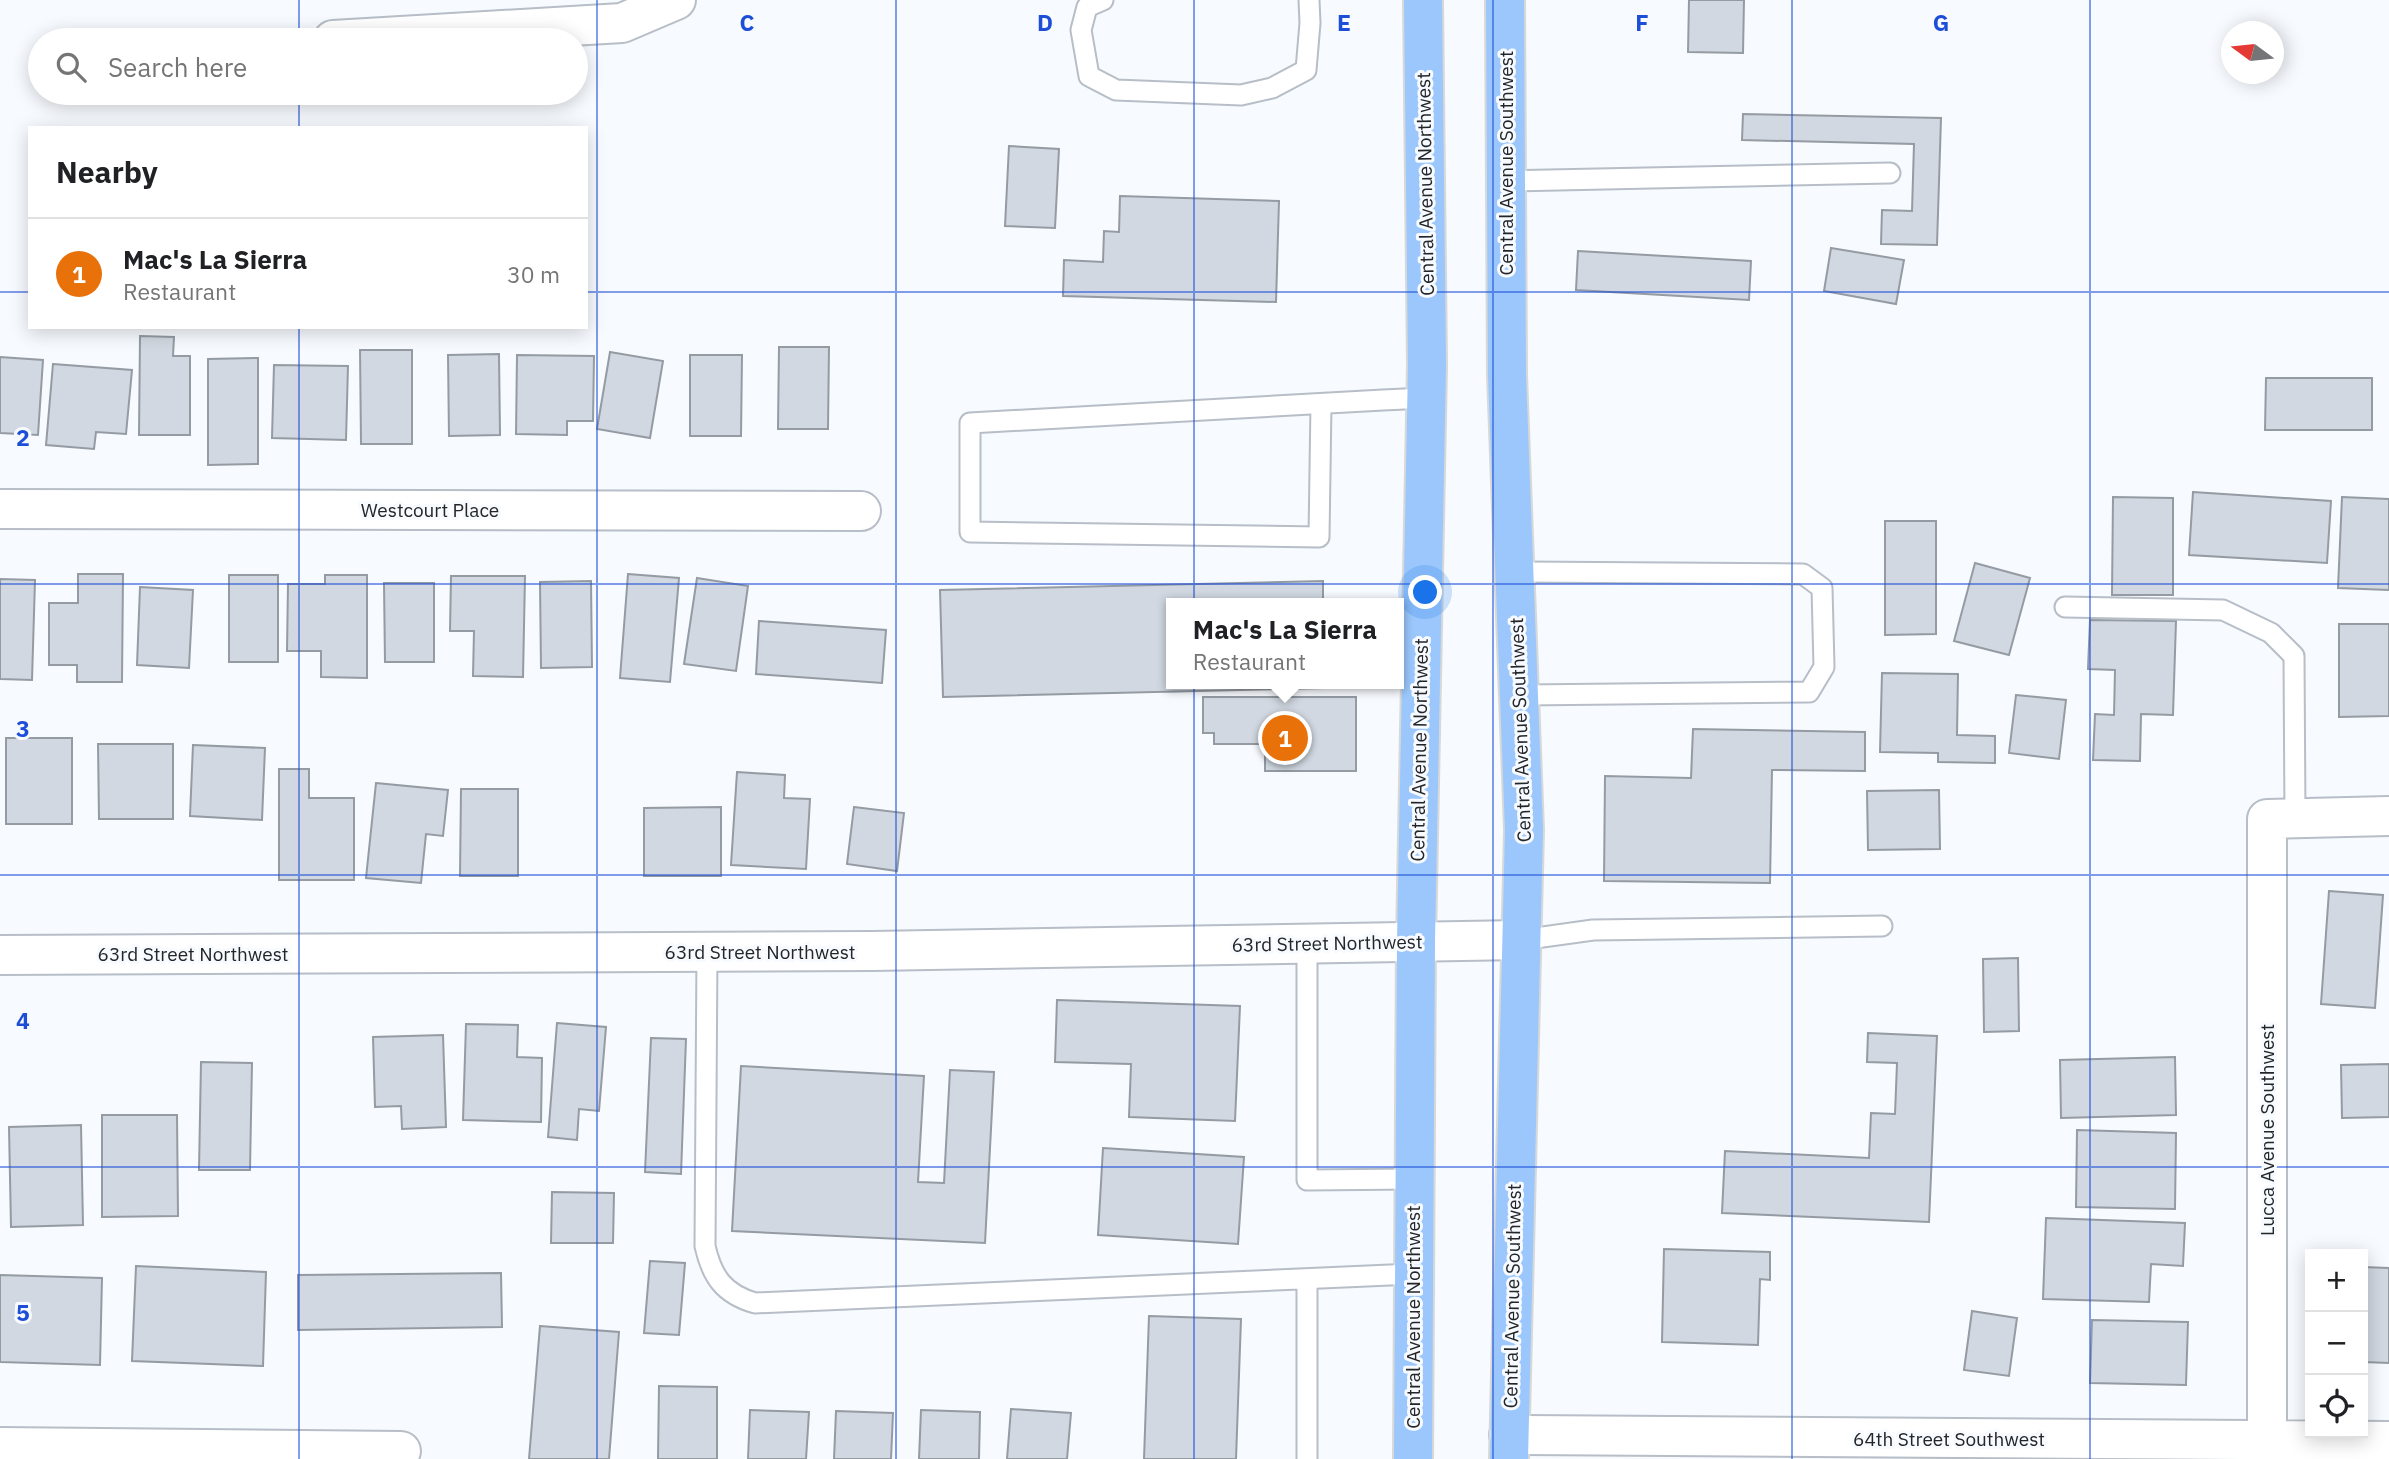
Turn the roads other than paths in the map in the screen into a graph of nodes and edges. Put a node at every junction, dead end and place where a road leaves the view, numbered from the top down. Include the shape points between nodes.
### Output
1 (676, 0) edge
2 (1103, 0) edge
3 (1309, 0) edge
4 (1423, 0) edge
5 (1505, 0) edge
6 (537, 28) edge
7 (1890, 173) dead end
8 (1506, 181) junction
9 (1426, 398) junction
10 (1321, 404) junction
11 (0, 509) edge
12 (861, 511) dead end
13 (1515, 572) junction
14 (2065, 607) dead end
15 (1519, 695) junction
16 (2389, 816) edge
17 (2281, 818) junction
18 (1882, 926) dead end
19 (1521, 940) junction
20 (1416, 941) junction
21 (1307, 943) junction
22 (707, 951) junction
23 (0, 954) edge
24 (1414, 1179) junction
25 (1413, 1273) junction
26 (1307, 1280) junction
27 (2267, 1441) junction
28 (2389, 1441) edge
29 (0, 1447) edge
30 (1509, 1447) edge
31 (401, 1451) dead end
32 (1307, 1459) edge
33 (1413, 1459) edge

1 - 6 street via 622,23
2 - 3 lane via 1087,7 1081,30 1089,76 1116,89 1241,95 1272,88 1306,70
4 - 9 main road, Central Avenue Northwest
5 - 8 main road, Central Avenue Southwest
7 - 8 lane
8 - 13 main road, Central Avenue Southwest
9 - 10 lane
9 - 20 main road, Central Avenue Northwest
10 - 10 lane via 970,423 970,532 1319,537
11 - 12 street, Westcourt Place
13 - 15 main road, Central Avenue Southwest
13 - 15 lane via 1803,574 1822,588 1824,667 1809,692
14 - 17 lane via 2223,610 2271,633 2294,656
15 - 19 main road, Central Avenue Southwest via 1524,830
16 - 17 street
17 - 27 street, Lucca Avenue Southwest
18 - 19 lane via 1593,930
19 - 20 street, 63rd Street Northwest
19 - 30 main road, Central Avenue Southwest
20 - 21 street, 63rd Street Northwest
20 - 24 main road, Central Avenue Northwest
21 - 22 street, 63rd Street Northwest
21 - 24 lane via 1307,1180
22 - 23 street, 63rd Street Northwest
22 - 26 lane via 705,1246 718,1283 738,1298 755,1303
24 - 25 main road, Central Avenue Northwest
25 - 26 lane
25 - 33 main road, Central Avenue Northwest
26 - 32 lane
27 - 28 street, 64th Street Southwest
27 - 30 street, 64th Street Southwest
29 - 31 street

